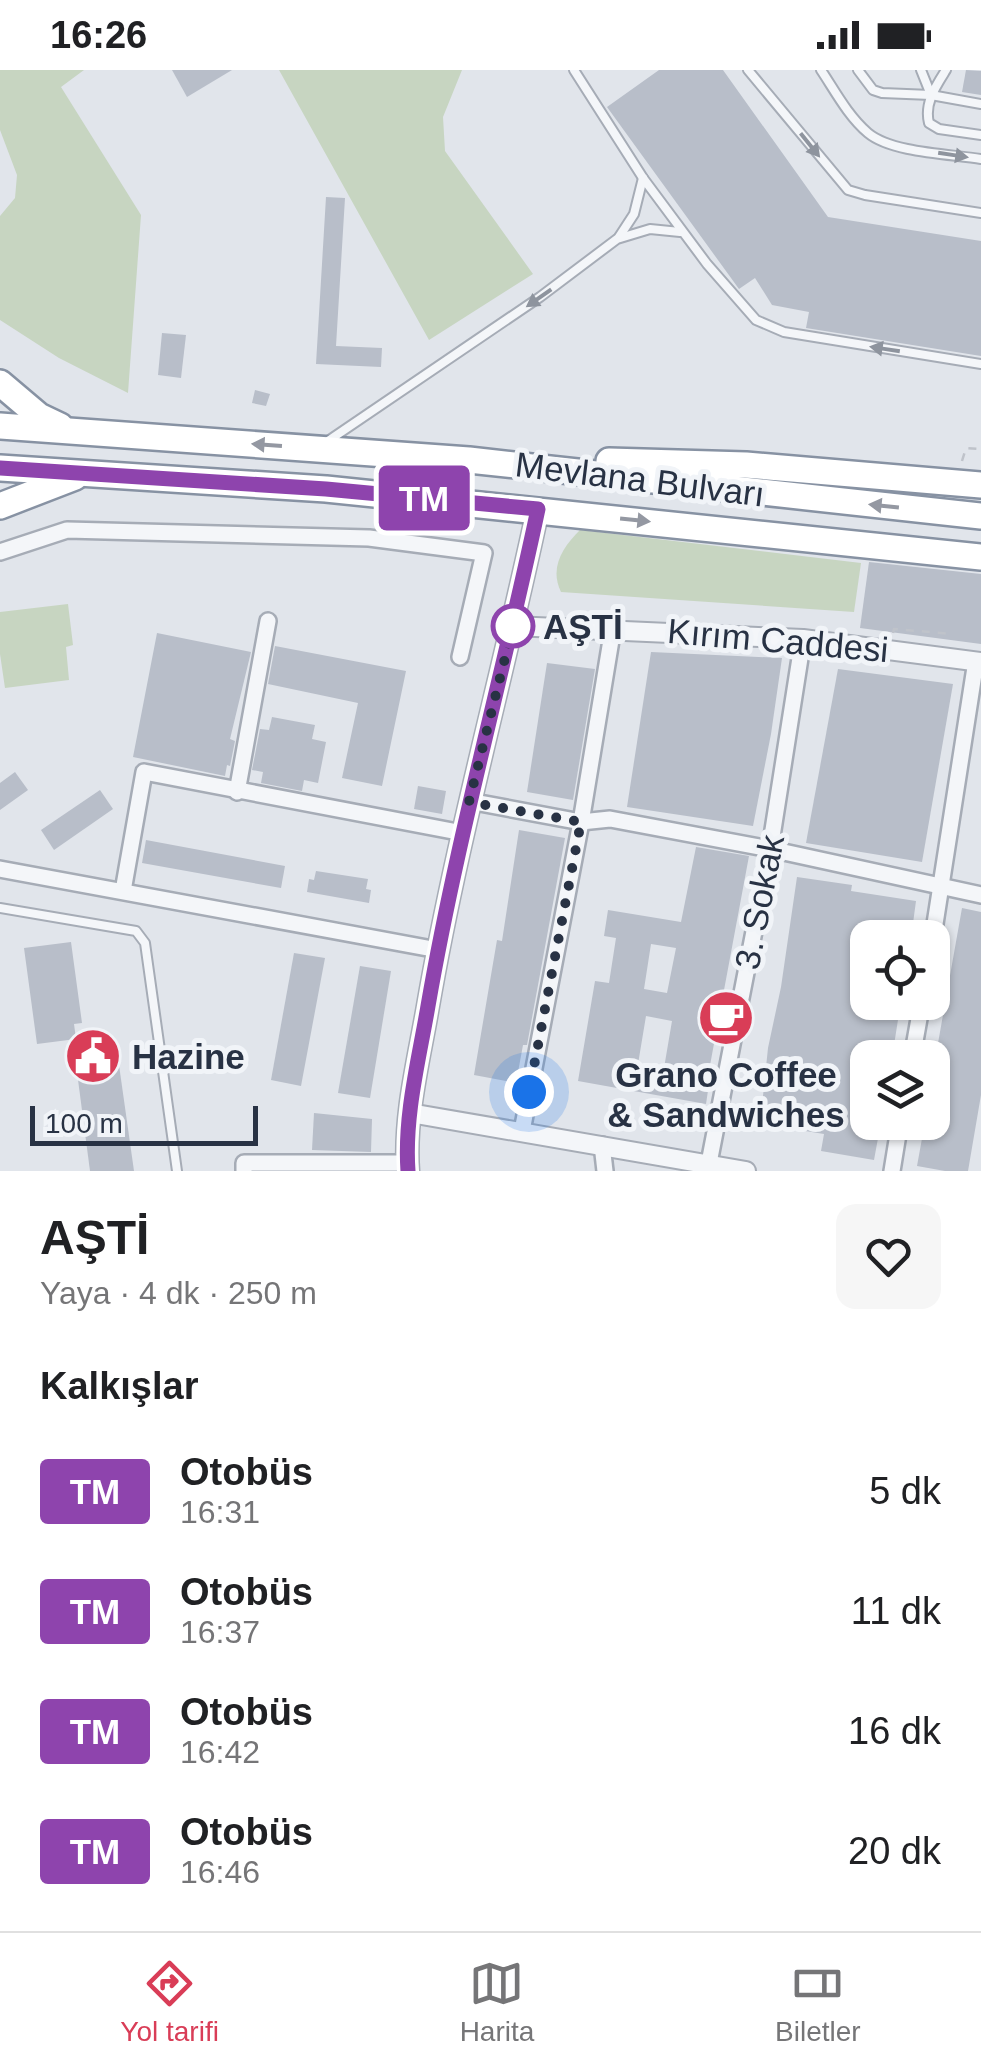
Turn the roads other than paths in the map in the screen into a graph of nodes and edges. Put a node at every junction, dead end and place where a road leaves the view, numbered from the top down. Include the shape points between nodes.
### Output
1 (748, 70) edge
2 (821, 70) edge
3 (858, 70) edge
4 (920, 70) edge
5 (946, 70) edge
6 (575, 71) edge
7 (931, 94) junction
8 (981, 104) edge
9 (981, 136) edge
10 (981, 159) edge
11 (643, 178) junction
12 (981, 213) edge
13 (683, 233) junction
14 (617, 240) junction
15 (981, 364) edge
16 (0, 383) edge
17 (0, 426) edge
18 (69, 430) junction
19 (318, 448) junction
20 (468, 460) junction
21 (0, 468) edge
22 (84, 473) junction
23 (981, 485) edge
24 (0, 506) edge
25 (538, 509) junction
26 (981, 516) edge
27 (0, 552) edge
28 (981, 557) edge
29 (268, 621) dead end
30 (513, 626) junction
31 (613, 628) junction
32 (803, 639) junction
33 (460, 656) dead end
34 (978, 662) edge
35 (237, 792) junction
36 (469, 802) junction
37 (581, 822) junction
38 (463, 834) junction
39 (770, 849) junction
40 (0, 870) edge
41 (942, 888) junction
42 (123, 891) junction
43 (981, 895) edge
44 (0, 908) edge
45 (936, 920) edge
46 (438, 950) junction
47 (410, 1113) junction
48 (522, 1131) junction
49 (897, 1140) edge
50 (602, 1145) junction
51 (708, 1164) junction
52 (407, 1167) edge
53 (176, 1171) edge
54 (244, 1171) edge
55 (605, 1171) edge
56 (746, 1171) edge
57 (892, 1171) edge

1 -> 12 lane via 848,190
2 -> 10 lane via 872,136
3 - 7 lane via 877,92
4 - 7 lane
5 - 7 lane
6 - 11 lane
7 - 8 lane
7 - 9 lane via 932,126
11 - 13 lane
11 - 14 lane via 634,214
13 - 14 lane via 660,228
15 -> 13 lane via 773,329 756,320
14 -> 19 lane
16 - 18 highway via 39,416
17 - 18 highway, Mevlana Bulvarı
19 -> 18 highway, Mevlana Bulvarı
19 - 20 highway, Mevlana Bulvarı
20 - 23 highway via 746,465
26 -> 20 highway, Mevlana Bulvarı
21 - 22 highway, Mevlana Bulvarı
22 - 24 highway
22 - 25 highway, Mevlana Bulvarı
25 -> 28 highway, Mevlana Bulvarı
25 - 30 main road
27 - 33 street via 67,530 369,538 484,553
29 - 35 street
30 - 31 street, Kırım Caddesi
30 - 36 main road
31 - 32 street, Kırım Caddesi
31 - 37 street
32 - 34 street, Kırım Caddesi
32 - 39 street, 3. Sokak
34 - 41 street
35 - 38 street
35 - 42 street via 144,772
36 - 37 street
36 - 38 main road
37 - 39 street via 610,820
37 - 48 street
38 - 46 main road
39 - 41 street
39 - 51 street, 3. Sokak
40 - 42 street
41 - 43 street
41 - 45 street
42 - 46 street
44 - 53 lane via 136,931 145,943
46 - 47 main road
47 - 48 street
47 - 52 main road
48 - 50 street
49 - 57 street
50 - 51 street
50 - 55 street
51 - 56 street
52 - 54 street via 244,1163

